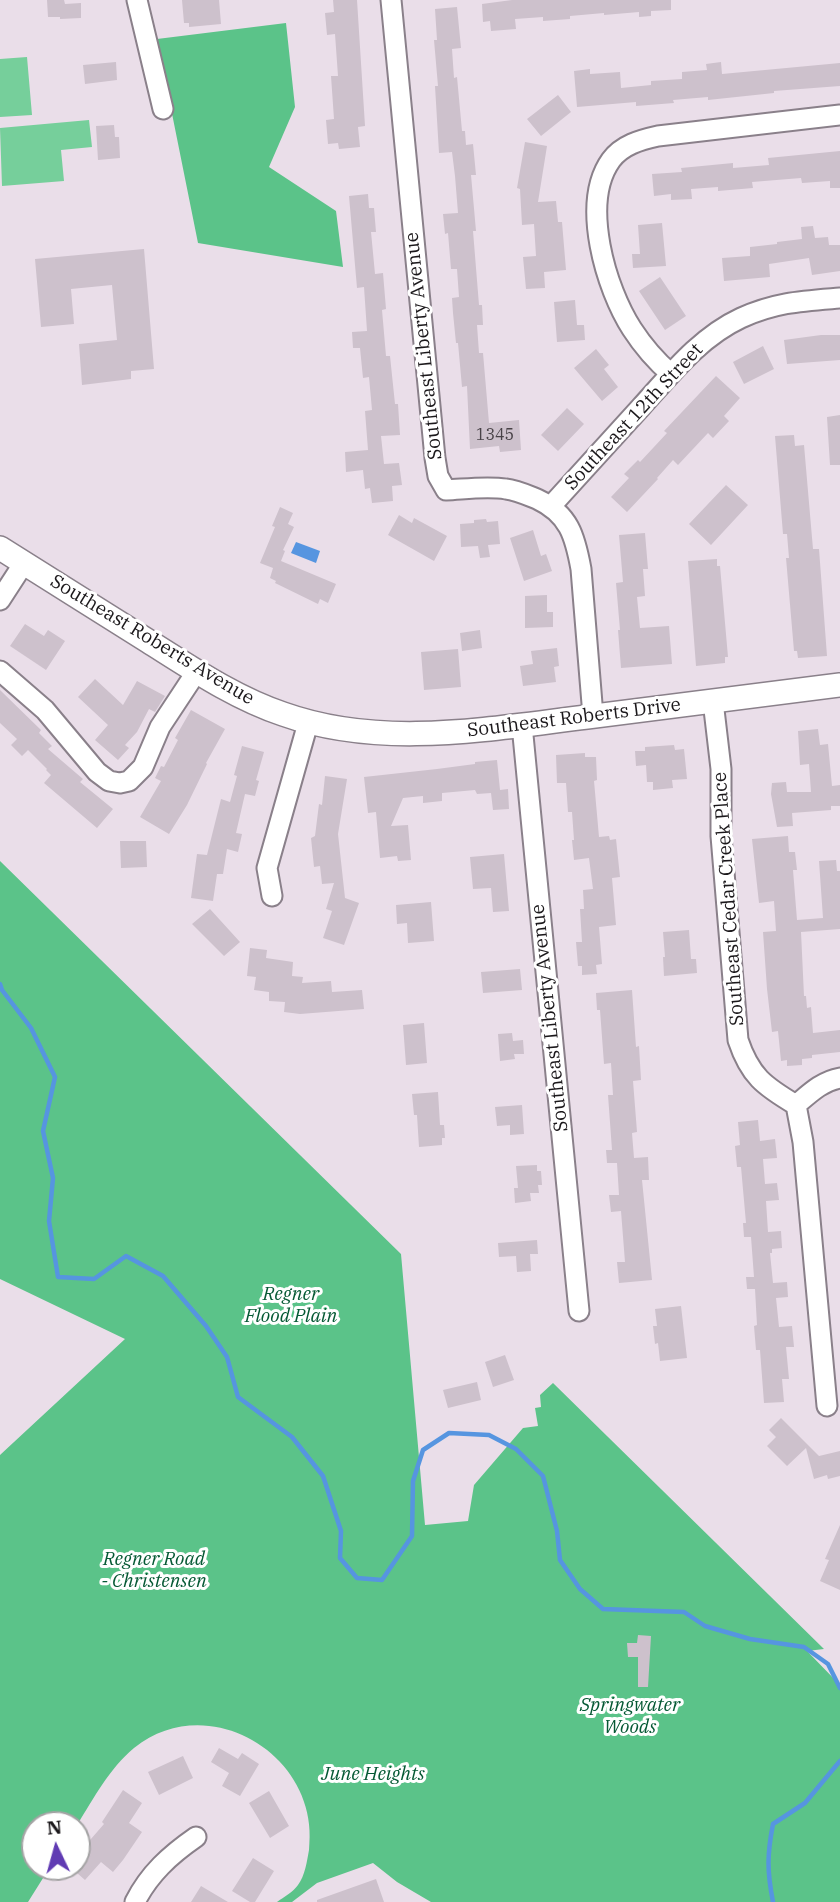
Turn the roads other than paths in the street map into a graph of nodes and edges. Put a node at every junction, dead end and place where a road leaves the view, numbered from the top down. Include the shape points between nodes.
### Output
1 (136, 0) edge
2 (391, 0) edge
3 (163, 109) dead end
4 (840, 116) edge
5 (840, 298) edge
6 (671, 374) junction
7 (551, 506) junction
8 (0, 548) edge
9 (24, 563) junction
10 (0, 600) edge
11 (0, 671) edge
12 (197, 671) junction
13 (840, 685) edge
14 (713, 701) junction
15 (593, 716) junction
16 (308, 723) junction
17 (522, 725) junction
18 (272, 896) dead end
19 (840, 1078) edge
20 (796, 1105) junction
21 (579, 1311) dead end
22 (827, 1406) dead end
23 (196, 1837) dead end
24 (135, 1902) edge

1 - 3 street
2 - 7 street, Southeast Liberty Avenue via 438,476 446,489 508,489
4 - 6 street via 658,136 624,148 611,160 599,184 603,259 632,330
5 - 6 street, Southeast 12th Street via 795,301 738,319 705,340
6 - 7 street, Southeast 12th Street
7 - 15 street via 564,519 578,550
8 - 9 street, Southeast Roberts Avenue
9 - 10 street
9 - 12 street, Southeast Roberts Avenue
11 - 12 street via 45,710 97,772 120,783 143,767 160,727
12 - 16 street, Southeast Roberts Avenue via 246,699
13 - 14 street, Southeast Roberts Drive
14 - 15 street, Southeast Roberts Drive
14 - 20 street, Southeast Cedar Creek Place via 738,1040 744,1059 762,1083
15 - 17 street, Southeast Roberts Drive
16 - 17 street, Southeast Roberts Drive via 390,734
16 - 18 street via 267,868
17 - 21 street, Southeast Liberty Avenue
19 - 20 street via 815,1089
20 - 22 street
23 - 24 street via 161,1865

